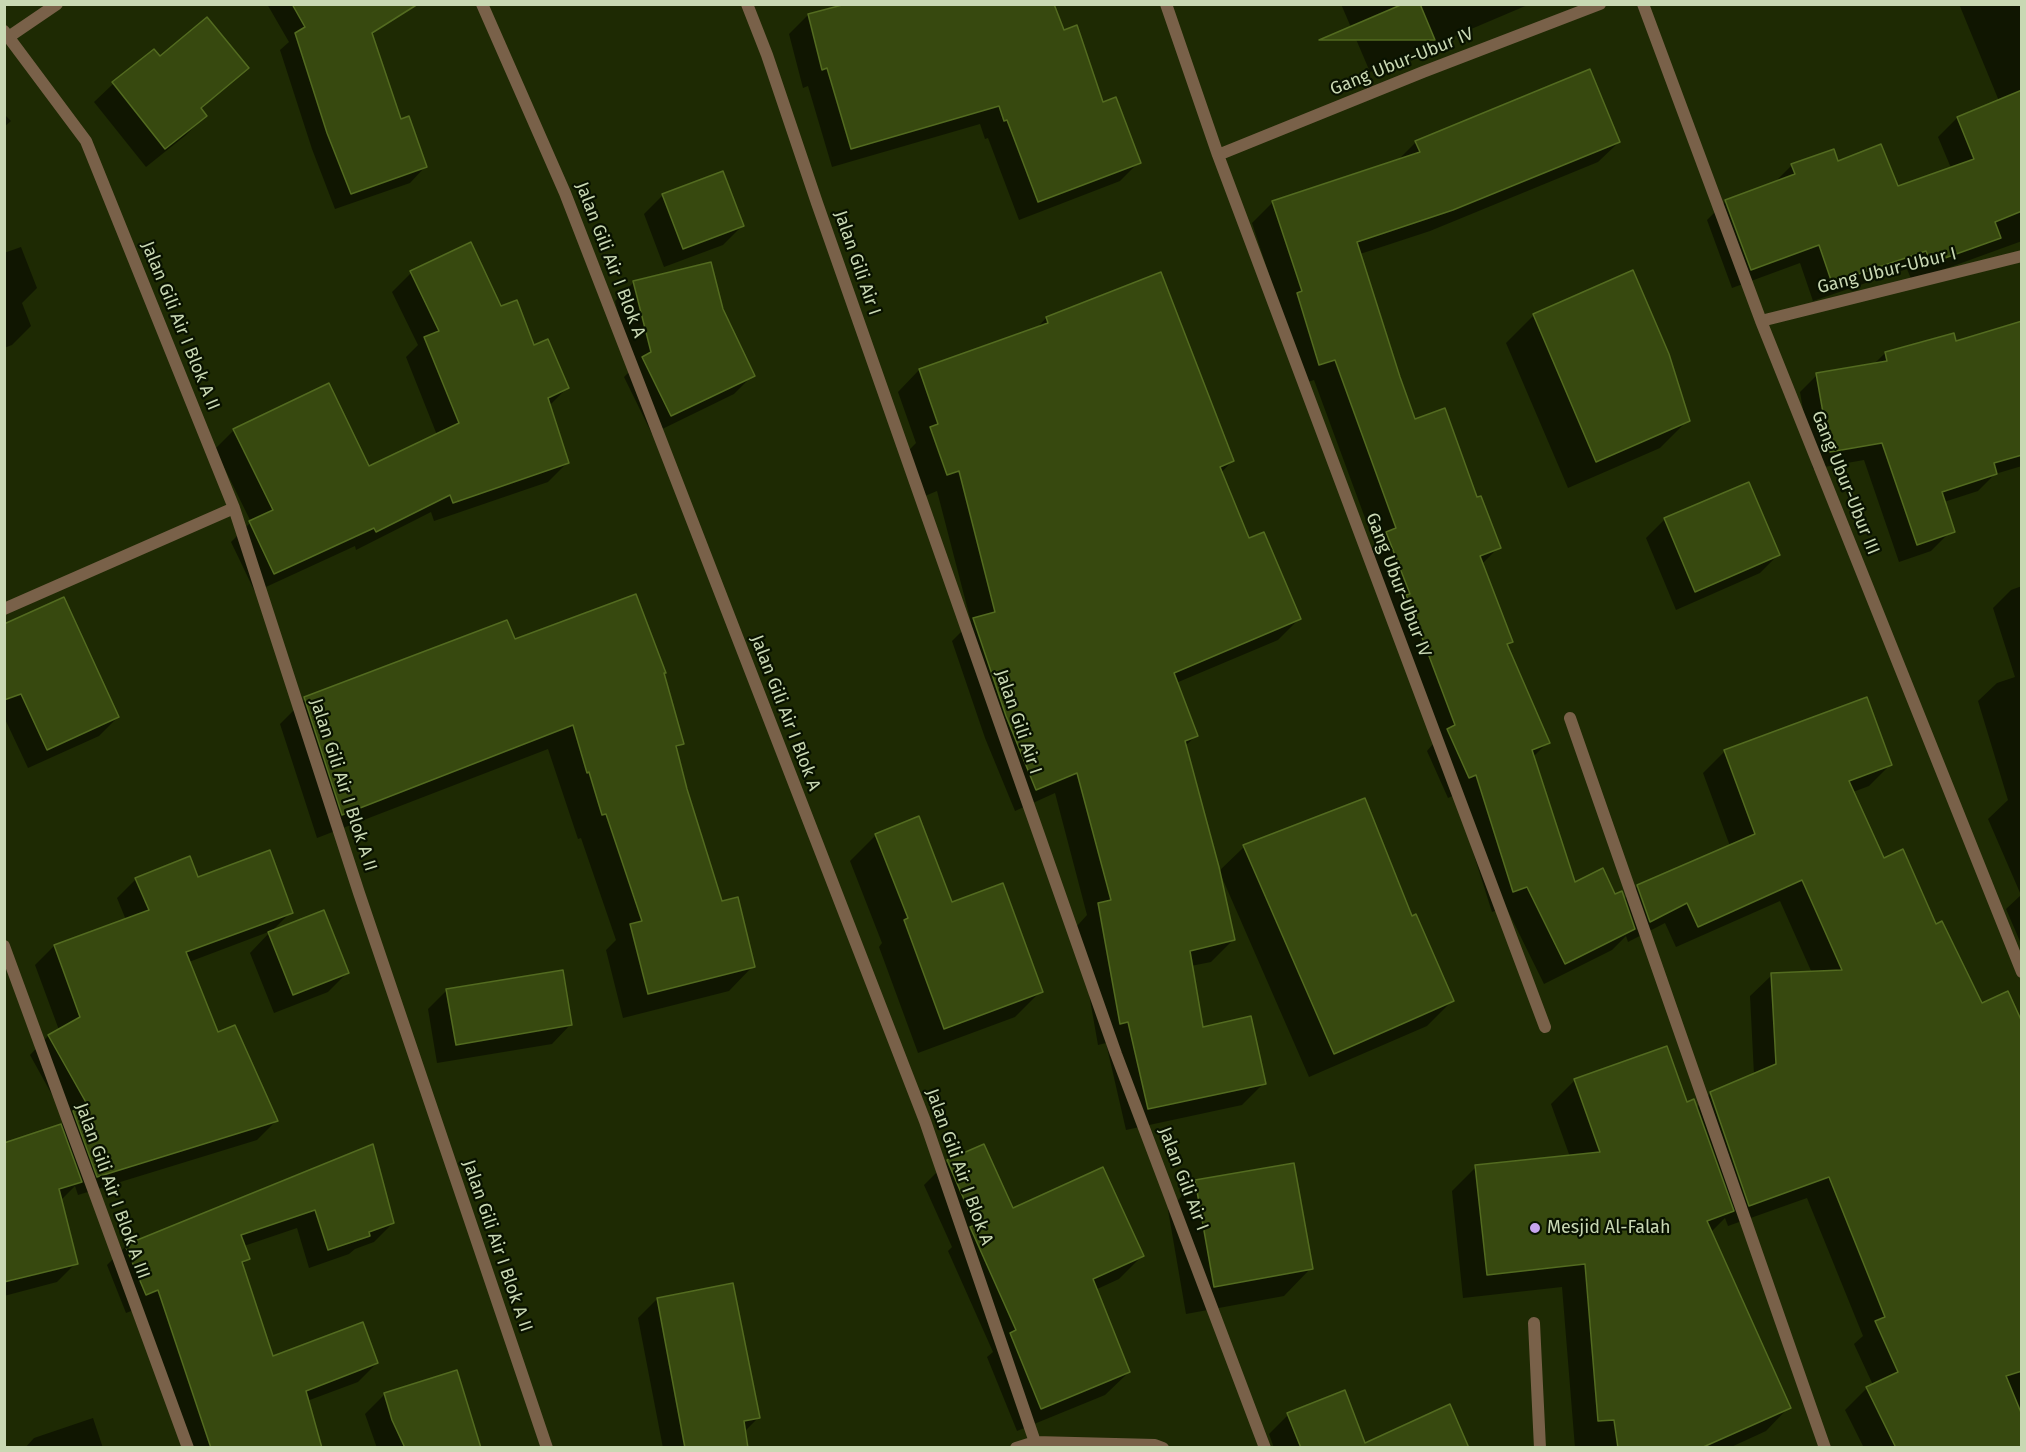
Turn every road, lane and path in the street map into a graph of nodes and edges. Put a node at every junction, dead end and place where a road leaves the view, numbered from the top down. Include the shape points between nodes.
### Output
1 (57, 4) edge
2 (482, 4) edge
3 (747, 4) edge
4 (1166, 4) edge
5 (1600, 4) edge
6 (1643, 4) edge
7 (7, 34) edge
8 (1218, 155) junction
9 (2022, 256) edge
10 (1761, 321) junction
11 (234, 508) junction
12 (4, 609) edge
13 (1570, 718) dead end
14 (4, 946) edge
15 (2022, 972) edge
16 (1545, 1027) dead end
17 (1534, 1323) dead end
18 (1035, 1442) junction
19 (188, 1448) edge
20 (547, 1448) edge
21 (1016, 1448) edge
22 (1163, 1448) edge
23 (1265, 1448) edge
24 (1540, 1448) edge
25 (1825, 1448) edge

1 - 7 street
2 - 18 street, Jalan Gili Air I Blok A via 565,193 925,1121
3 - 23 street, Jalan Gili Air I via 1112,1043
4 - 8 street, Gang Ubur-Ubur IV
5 - 8 street, Gang Ubur-Ubur IV
6 - 10 street, Gang Ubur-Ubur III
7 - 11 street, Jalan Gili Air I Blok A II via 86,141
8 - 16 street, Gang Ubur-Ubur IV
9 - 10 street, Gang Ubur-Ubur I
10 - 15 street, Gang Ubur-Ubur III
11 - 12 street
11 - 20 street, Jalan Gili Air I Blok A II via 359,893
13 - 25 street
14 - 19 street, Jalan Gili Air I Blok A III
17 - 24 street
18 - 21 street
18 - 22 street

